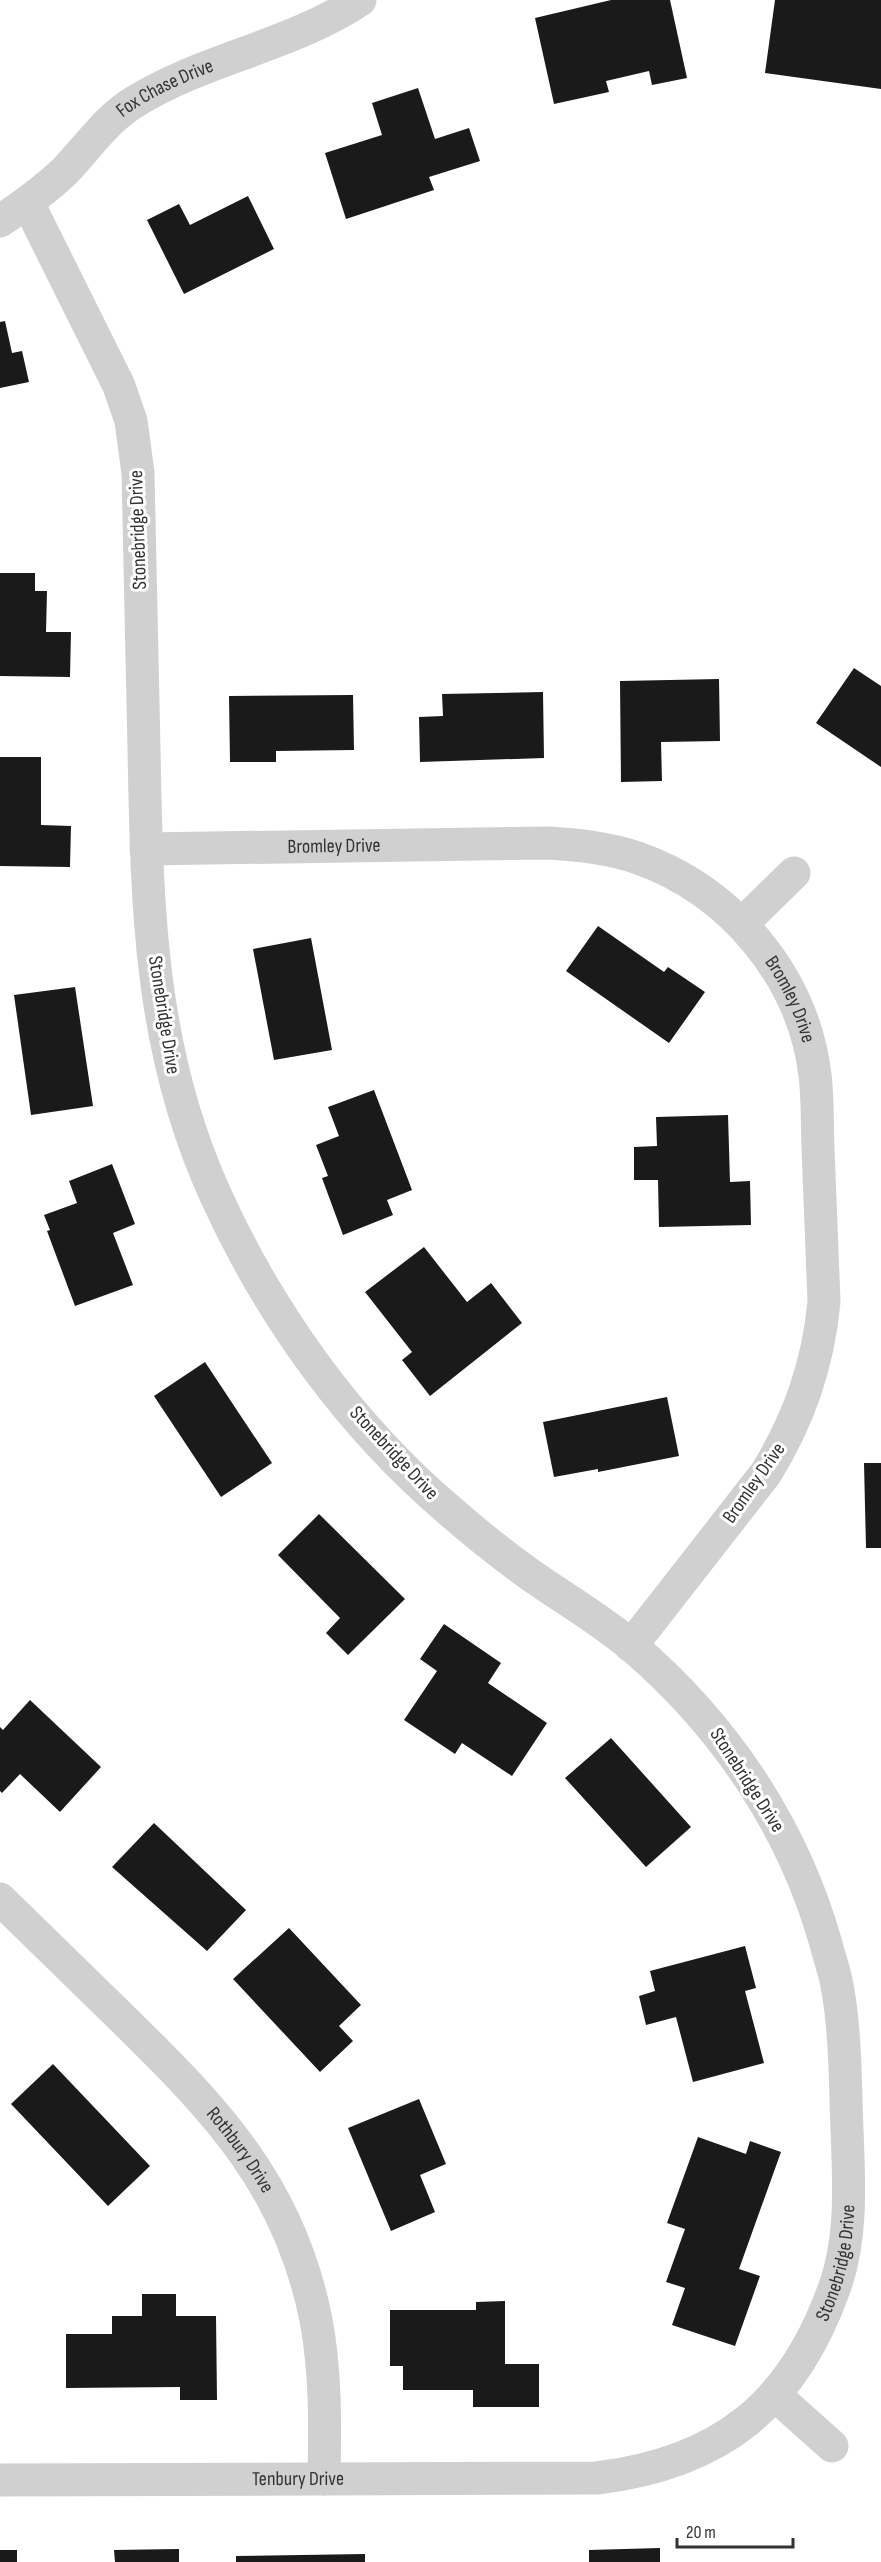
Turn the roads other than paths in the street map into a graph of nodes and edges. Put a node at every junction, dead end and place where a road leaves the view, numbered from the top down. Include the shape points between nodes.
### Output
1 (360, 0) edge
2 (28, 202) junction
3 (0, 221) edge
4 (146, 849) junction
5 (794, 873) dead end
6 (742, 924) junction
7 (631, 1646) junction
8 (0, 1899) edge
9 (776, 2396) junction
10 (832, 2446) dead end
11 (597, 2478) joint
12 (324, 2479) junction
13 (0, 2480) edge

1 - 2 street, Fox Chase Drive via 339,14 164,85 134,102
2 - 3 street, Fox Chase Drive
2 - 4 street, Stonebridge Drive via 119,386 131,421 138,473
4 - 6 street, Bromley Drive via 549,843 597,847 672,872 718,901
4 - 7 street, Stonebridge Drive via 158,1001 176,1092 214,1192 255,1274 297,1341 375,1437 415,1479 527,1573
5 - 6 street
6 - 7 street, Bromley Drive via 769,956 786,985 800,1014 815,1074 824,1302 820,1335 806,1390 783,1446
7 - 9 street, Stonebridge Drive via 712,1726 759,1791 788,1842 817,1911 838,1986 845,2058 847,2219 839,2275 806,2353
8 - 12 street, Rothbury Drive via 196,2091 259,2173 295,2247 316,2319 323,2377
9 - 10 street
9 - 11 street, Stonebridge Drive via 705,2448 674,2463
11 - 12 street, Tenbury Drive
12 - 13 street, Tenbury Drive

